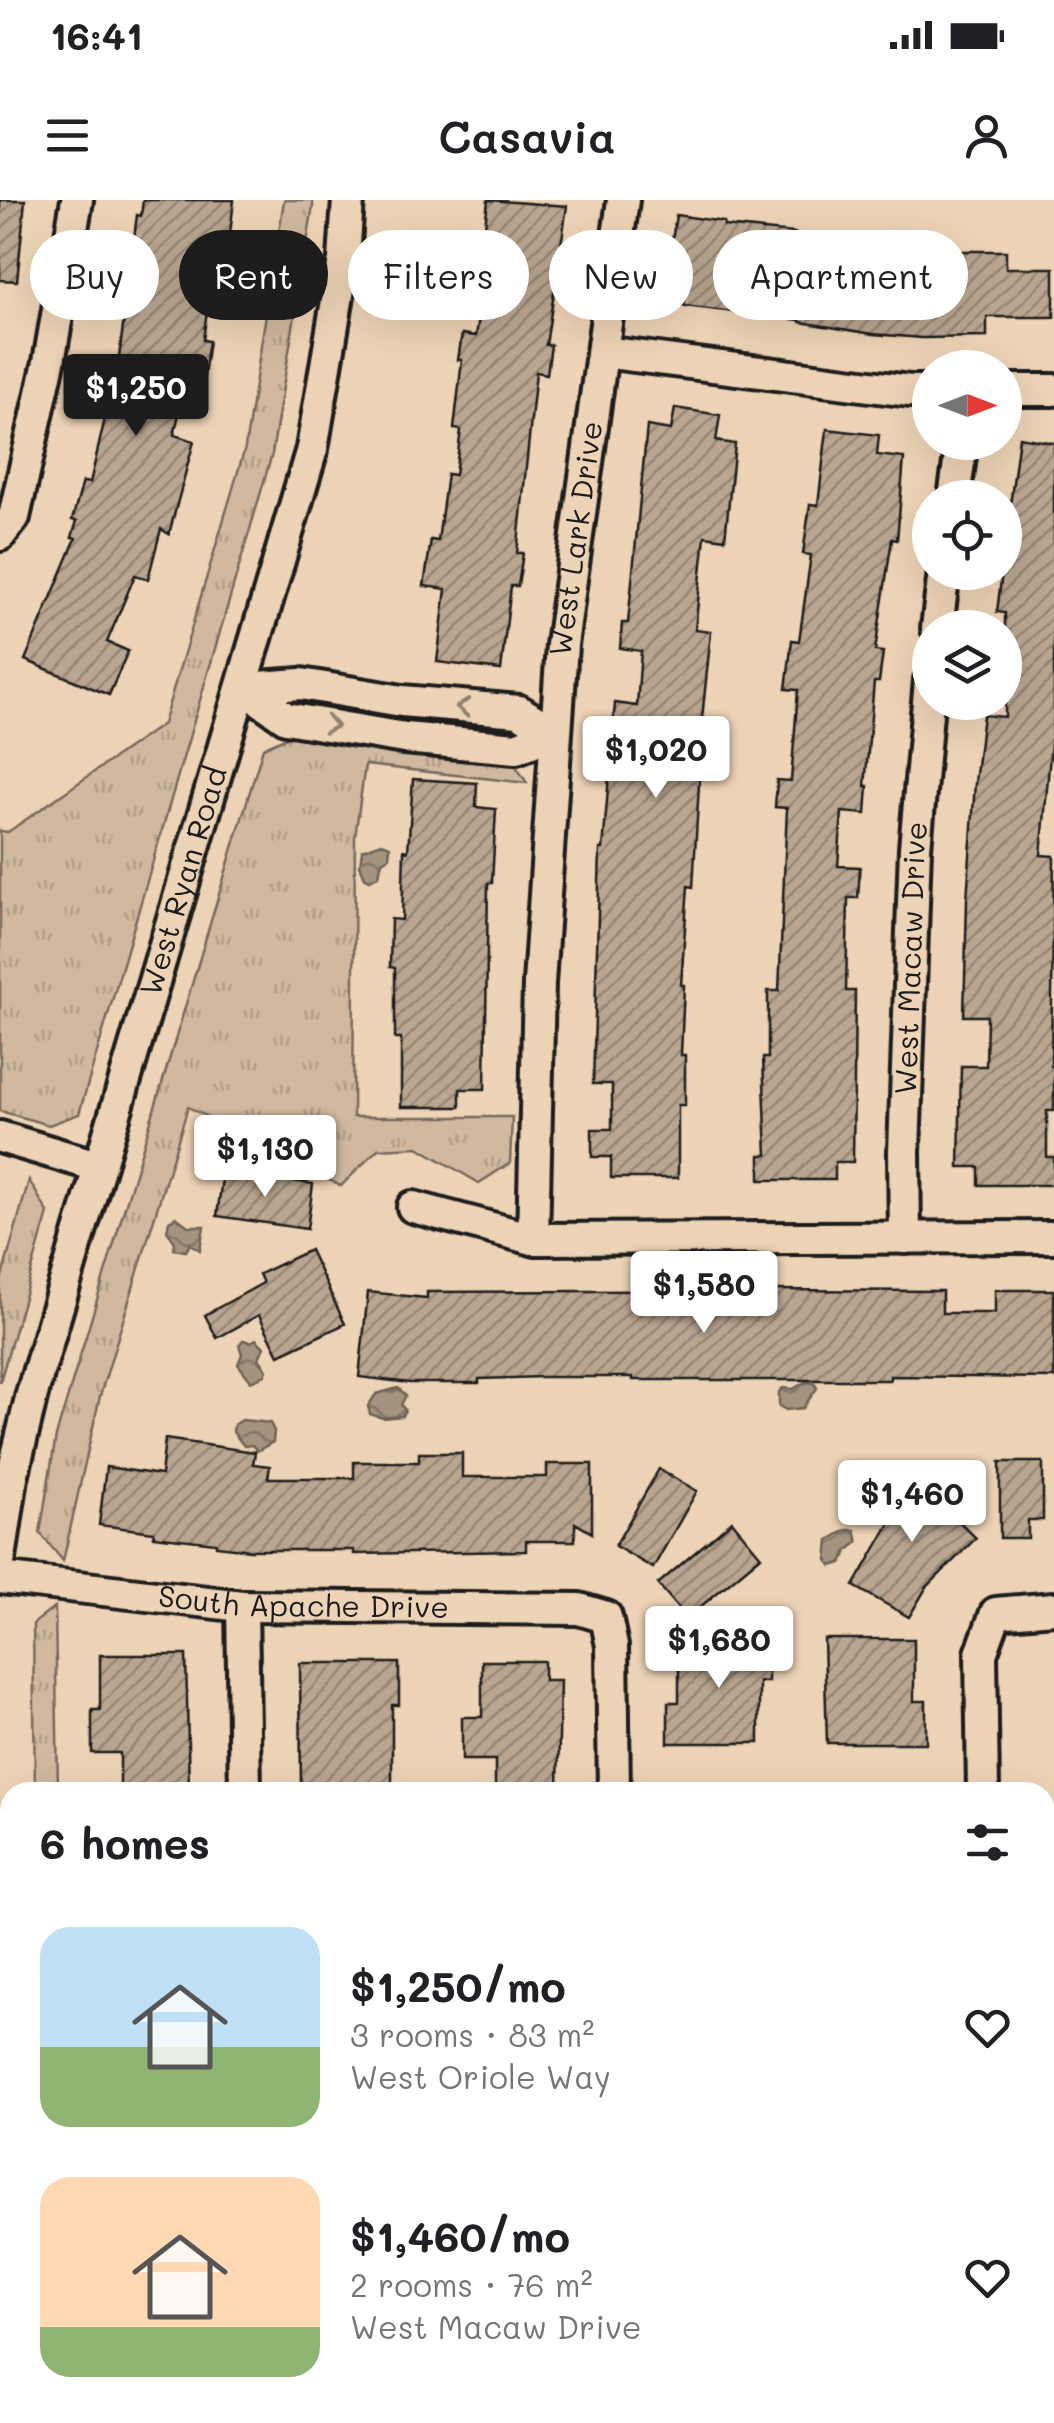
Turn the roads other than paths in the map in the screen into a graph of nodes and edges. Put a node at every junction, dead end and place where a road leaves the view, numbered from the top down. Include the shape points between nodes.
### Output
1 (77, 200) edge
2 (348, 200) edge
3 (623, 200) edge
4 (603, 352) junction
5 (1022, 390) edge
6 (1054, 390) edge
7 (912, 392) edge
8 (0, 535) edge
9 (243, 688) junction
10 (927, 720) edge
11 (554, 733) junction
12 (0, 1137) edge
13 (98, 1166) junction
14 (413, 1207) dead end
15 (1054, 1237) edge
16 (905, 1238) junction
17 (532, 1239) junction
18 (0, 1558) edge
19 (0, 1578) edge
20 (242, 1606) junction
21 (1054, 1608) edge
22 (246, 1782) edge
23 (614, 1782) edge
24 (983, 1782) edge

1 - 8 street via 14,517
2 - 9 street, West Ryan Road via 312,449
3 - 4 street, West Lark Drive
4 - 7 street
4 - 11 street, West Lark Drive
5 - 6 street
9 - 11 street via 286,718 404,738 516,748
9 - 13 street, West Ryan Road
10 - 16 street, West Macaw Drive via 916,848
11 - 17 street, West Lark Drive via 538,983
12 - 13 street
13 - 18 street, West Ryan Road via 32,1394
14 - 17 street
15 - 16 street
16 - 17 street
19 - 20 street, South Apache Drive
20 - 22 street
20 - 23 street, South Apache Drive via 579,1608 606,1617
21 - 24 street via 996,1613 981,1654

